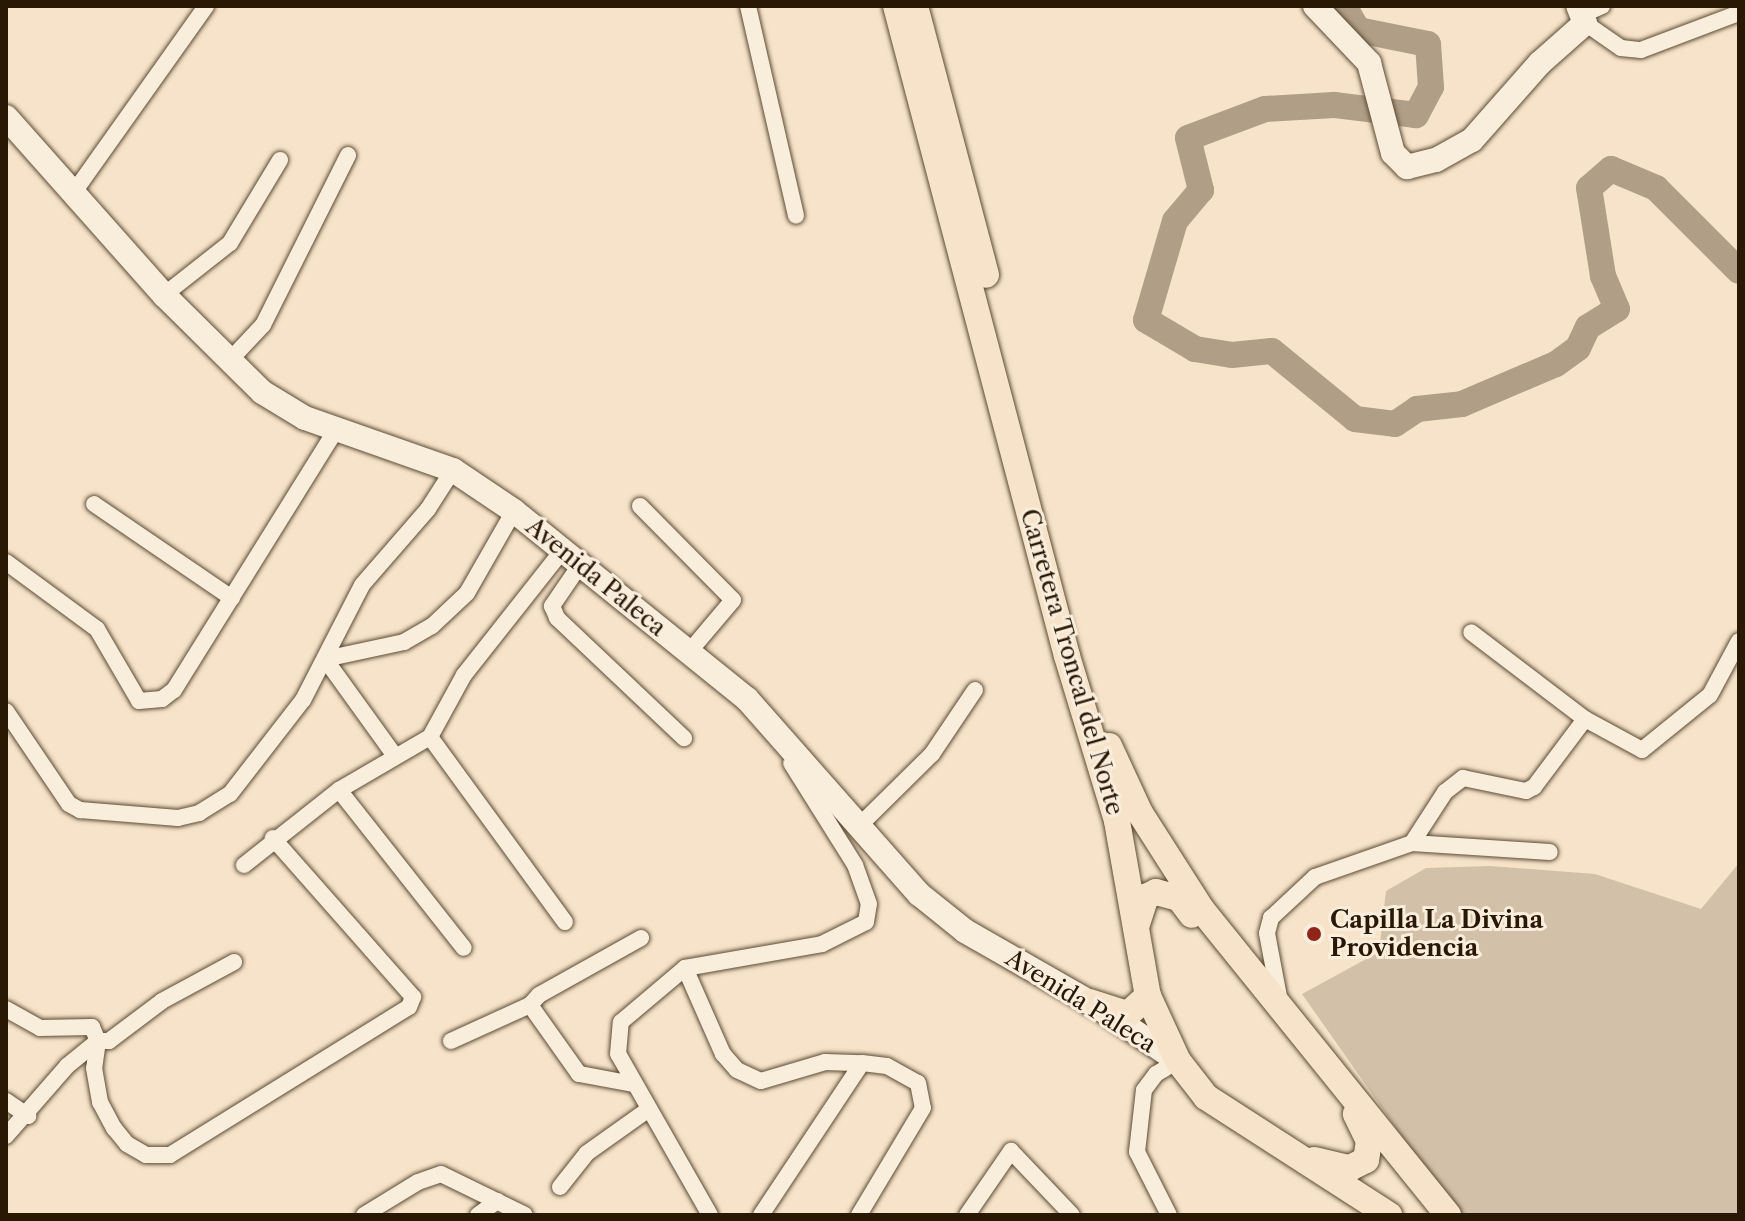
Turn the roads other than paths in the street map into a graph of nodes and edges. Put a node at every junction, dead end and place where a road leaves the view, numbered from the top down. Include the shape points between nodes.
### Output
1 (206, 6) edge
2 (748, 6) edge
3 (896, 6) edge
4 (915, 6) edge
5 (1315, 6) edge
6 (1587, 13) edge
7 (1739, 13) edge
8 (6, 117) edge
9 (348, 155) dead end
10 (280, 160) dead end
11 (74, 192) junction
12 (796, 216) dead end
13 (164, 295) junction
14 (230, 360) junction
15 (336, 430) junction
16 (453, 470) junction
17 (94, 504) dead end
18 (640, 506) dead end
19 (514, 511) junction
20 (571, 558) junction
21 (6, 562) edge
22 (232, 598) junction
23 (1471, 632) dead end
24 (1739, 641) edge
25 (689, 652) junction
26 (325, 659) junction
27 (975, 690) dead end
28 (747, 699) junction
29 (6, 711) edge
30 (1585, 719) junction
31 (430, 737) junction
32 (684, 738) dead end
33 (395, 756) junction
34 (339, 790) junction
35 (859, 826) junction
36 (273, 838) junction
37 (1412, 843) junction
38 (1550, 852) dead end
39 (244, 865) dead end
40 (565, 922) dead end
41 (1136, 928) junction
42 (641, 938) dead end
43 (464, 948) dead end
44 (234, 962) dead end
45 (685, 968) junction
46 (1148, 996) junction
47 (1090, 1002) junction
48 (530, 1005) junction
49 (6, 1009) edge
50 (1282, 1012) junction
51 (98, 1041) junction
52 (451, 1041) dead end
53 (1311, 1049) junction
54 (1178, 1061) junction
55 (862, 1063) junction
56 (1335, 1077) junction
57 (633, 1084) junction
58 (6, 1101) edge
59 (649, 1109) junction
60 (28, 1116) junction
61 (6, 1136) edge
62 (1295, 1156) junction
63 (560, 1187) dead end
64 (497, 1201) junction
65 (364, 1215) edge
66 (478, 1215) edge
67 (525, 1215) edge
68 (710, 1215) edge
69 (761, 1215) edge
70 (859, 1215) edge
71 (967, 1215) edge
72 (1072, 1215) edge
73 (1169, 1215) edge
74 (1389, 1215) edge
75 (1448, 1215) edge

1 - 11 street
2 - 12 street
3 - 41 main road, Carretera Troncal del Norte via 1067,656 1117,821
4 - 50 main road, Carretera Troncal del Norte via 1083,666 1107,740 1173,869
5 - 6 main road via 1369,63 1390,146 1407,167 1465,146
6 - 7 street via 1621,48 1641,50
8 - 11 main road, Avenida Paleca
9 - 14 street via 263,325
10 - 13 street via 230,243
11 - 13 main road, Avenida Paleca
13 - 14 main road, Avenida Paleca
14 - 15 main road, Avenida Paleca via 262,392
15 - 16 main road, Avenida Paleca
15 - 22 street
16 - 19 main road, Avenida Paleca
16 - 26 street via 428,509 362,585
17 - 22 street
18 - 25 street via 733,600
19 - 20 main road, Avenida Paleca
19 - 26 street via 467,593 432,626 404,642
20 - 25 main road, Avenida Paleca
20 - 31 street via 464,675
20 - 32 street via 552,606 557,618
21 - 22 street via 97,629 133,695 148,703 174,690
23 - 30 street
24 - 30 street via 1710,695 1642,750
25 - 28 main road, Avenida Paleca
26 - 29 street via 303,700 230,794 199,813 178,818 100,813 69,804
26 - 33 street
27 - 35 street via 932,754
28 - 35 main road, Avenida Paleca
28 - 45 street via 855,865 869,904 866,922 822,944
30 - 37 street via 1534,787 1526,791 1463,778 1445,792
31 - 33 street
31 - 40 street
33 - 34 street
34 - 36 street
34 - 43 street
35 - 47 main road, Avenida Paleca via 919,894 965,931
36 - 39 street
36 - 51 street via 413,997 409,1007 170,1155 146,1155 114,1128 100,1102 94,1068
37 - 38 street
37 - 50 street via 1315,877 1271,918 1267,933
41 - 46 main road, Carretera Troncal del Norte
41 - 53 main road via 1146,897 1163,891 1179,898 1257,994
42 - 48 street
44 - 51 street via 162,1001 109,1041
45 - 55 street via 723,1054 737,1070 761,1081 825,1062
45 - 57 street via 621,1022 618,1054
46 - 47 main road via 1128,1014
46 - 54 main road, Carretera Troncal del Norte
47 - 54 main road, Avenida Paleca
48 - 52 street
48 - 57 street via 579,1074
49 - 51 street via 40,1028 92,1027
50 - 53 main road, Carretera Troncal del Norte
51 - 60 street via 67,1066
53 - 56 main road, Carretera Troncal del Norte
54 - 62 main road, Carretera Troncal del Norte via 1206,1097
54 - 73 street via 1156,1074 1144,1090 1137,1152
55 - 69 street
55 - 70 street via 887,1066 918,1083 923,1108
56 - 62 main road via 1369,1141 1366,1160 1350,1168
56 - 75 main road, Carretera Troncal del Norte
57 - 59 street
58 - 60 street
59 - 63 street via 587,1153
59 - 68 street
60 - 61 street
62 - 74 main road, Carretera Troncal del Norte
64 - 65 street via 441,1174
64 - 66 street
64 - 67 street
71 - 72 street via 1011,1151

